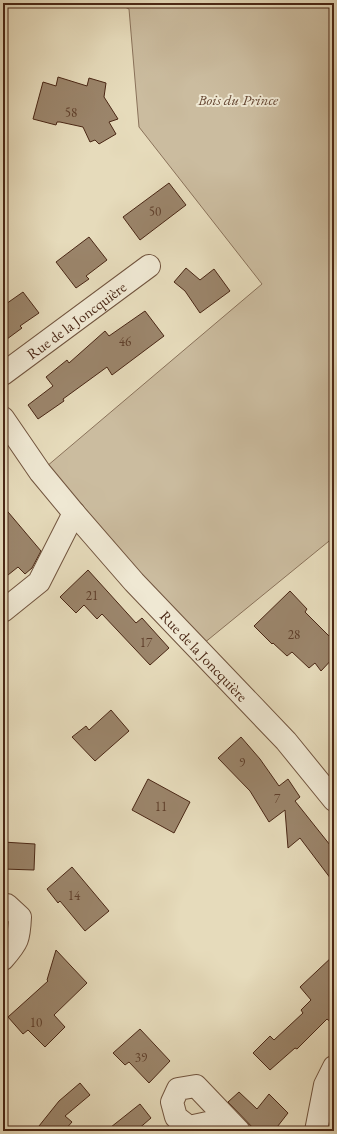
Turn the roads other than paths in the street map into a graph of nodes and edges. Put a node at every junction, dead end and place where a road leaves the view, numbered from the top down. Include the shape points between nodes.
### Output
1 (149, 266) dead end
2 (3, 374) edge
3 (3, 418) edge
4 (74, 513) junction
5 (3, 611) edge
6 (334, 800) edge
7 (3, 906) edge
8 (3, 958) edge
9 (334, 1067) edge
10 (334, 1117) edge
11 (316, 1131) edge

1 - 2 street, Rue de la Joncquière
3 - 4 street, Rue de la Joncquière via 40,472
4 - 5 street via 39,582
4 - 6 street, Rue de la Joncquière via 134,582 286,741
7 - 8 street via 7,906 20,917 20,936
9 - 11 street via 325,1085
10 - 11 street

